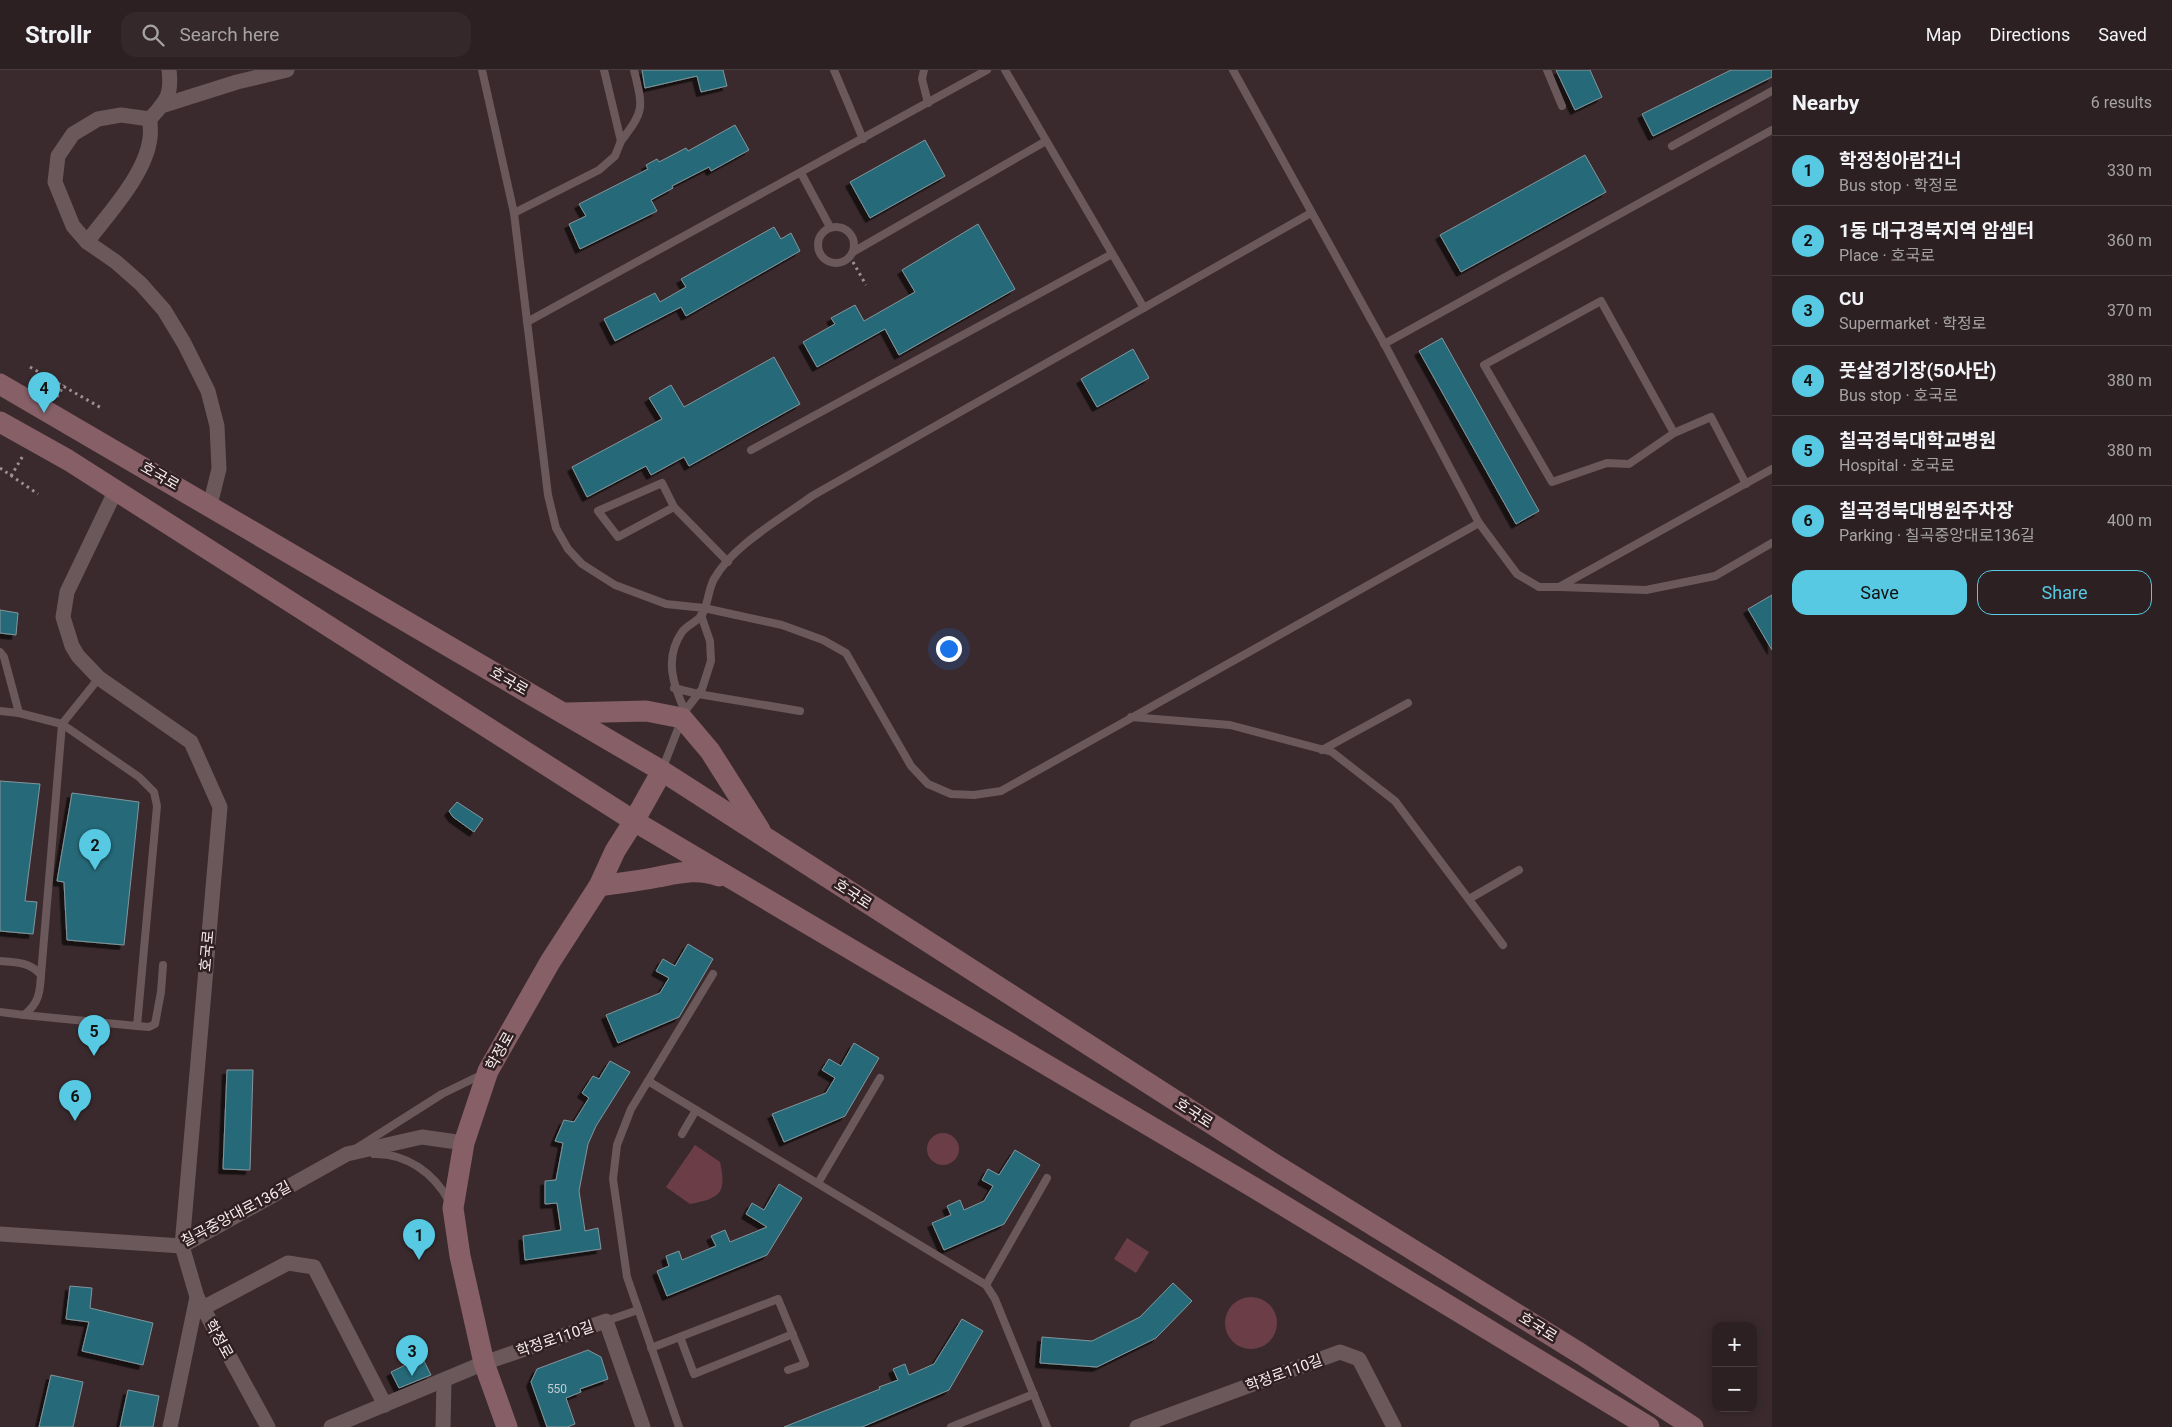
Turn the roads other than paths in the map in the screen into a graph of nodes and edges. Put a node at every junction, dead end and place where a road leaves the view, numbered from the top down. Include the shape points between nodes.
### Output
1 (169, 70) edge
2 (287, 70) edge
3 (482, 70) edge
4 (604, 70) edge
5 (634, 70) edge
6 (834, 70) edge
7 (924, 70) edge
8 (987, 70) edge
9 (1005, 70) edge
10 (1233, 70) edge
11 (1547, 70) edge
12 (1772, 91) edge
13 (928, 103) junction
14 (161, 106) junction
15 (1562, 106) dead end
16 (150, 119) junction
17 (1772, 130) edge
18 (863, 139) junction
19 (621, 141) junction
20 (1046, 141) junction
21 (1672, 146) dead end
22 (801, 173) junction
23 (514, 213) junction
24 (1311, 213) junction
25 (830, 227) junction
26 (87, 242) junction
27 (852, 254) junction
28 (1112, 254) junction
29 (1144, 308) junction
30 (527, 322) junction
31 (1384, 344) junction
32 (0, 384) edge
33 (0, 422) edge
34 (1674, 434) junction
35 (752, 450) dead end
36 (1772, 469) edge
37 (1746, 484) junction
38 (115, 492) junction
39 (210, 505) junction
40 (674, 507) junction
41 (1479, 523) junction
42 (1772, 543) edge
43 (728, 562) junction
44 (1559, 587) junction
45 (703, 612) junction
46 (0, 652) edge
47 (99, 678) junction
48 (674, 688) junction
49 (698, 694) junction
50 (1408, 703) dead end
51 (0, 711) edge
52 (800, 711) dead end
53 (20, 712) junction
54 (564, 713) junction
55 (683, 715) junction
56 (1131, 717) junction
57 (62, 724) junction
58 (1322, 750) junction
59 (662, 771) junction
60 (634, 821) junction
61 (765, 837) junction
62 (1519, 870) dead end
63 (599, 886) junction
64 (747, 887) junction
65 (1469, 899) junction
66 (1503, 945) dead end
67 (0, 961) edge
68 (163, 965) dead end
69 (713, 974) dead end
70 (41, 975) junction
71 (0, 1012) edge
72 (24, 1015) junction
73 (137, 1026) junction
74 (488, 1071) junction
75 (880, 1078) dead end
76 (648, 1081) junction
77 (696, 1110) junction
78 (682, 1134) dead end
79 (464, 1143) junction
80 (347, 1154) junction
81 (1048, 1178) dead end
82 (818, 1184) junction
83 (453, 1208) junction
84 (0, 1234) edge
85 (182, 1246) junction
86 (986, 1285) junction
87 (200, 1303) junction
88 (638, 1310) junction
89 (606, 1321) junction
90 (793, 1334) junction
91 (680, 1337) junction
92 (651, 1348) junction
93 (484, 1363) junction
94 (788, 1370) dead end
95 (444, 1381) junction
96 (1034, 1394) junction
97 (384, 1405) junction
98 (170, 1427) edge
99 (268, 1427) edge
100 (331, 1427) edge
101 (443, 1427) edge
102 (507, 1427) edge
103 (643, 1427) edge
104 (679, 1427) edge
105 (951, 1427) edge
106 (1047, 1427) edge
107 (1137, 1427) edge
108 (1394, 1427) edge
109 (1649, 1427) edge
110 (1693, 1427) edge

1 - 14 street via 171,89
2 - 14 street
3 - 23 lane
4 - 19 lane
5 - 19 lane via 642,103 638,119
6 - 18 lane
7 - 13 lane via 922,78
8 - 13 lane
9 - 20 lane
10 - 24 lane
11 - 15 lane
12 - 21 lane
13 - 18 lane
14 - 16 street
16 - 26 street via 150,139 135,178
16 - 26 street via 121,115 98,119 73,134 58,156 55,182 73,226
17 - 31 lane
18 - 22 lane
19 - 23 lane via 615,156 599,170
20 - 27 lane
20 - 28 lane
22 - 25 lane
22 - 30 lane
23 - 30 lane
24 - 29 lane
24 - 31 lane
25 - 27 lane via 842,227 852,234 855,246
25 - 27 lane via 818,240 822,257 839,263
26 - 39 street via 141,284 164,310 208,391 217,426 219,469
28 - 29 lane
28 - 35 lane
29 - 43 lane via 812,496 738,550
30 - 45 lane via 548,495 556,528 568,549 582,564 615,585 666,604
31 - 41 lane
32 - 39 main road, 호국로
33 - 38 main road, 호국로 via 68,460
34 - 34 lane via 1601,301 1484,365 1552,482 1607,462 1629,464
34 - 37 lane via 1711,417
36 - 37 lane
37 - 44 lane
38 - 47 street, 호국로 via 68,592 63,617 72,646
38 - 60 main road, 호국로
39 - 54 main road, 호국로
40 - 40 lane via 662,484 598,511 618,536
40 - 43 lane
41 - 44 lane via 1517,574 1539,587
41 - 56 lane
42 - 44 lane via 1715,576 1646,590
43 - 45 lane via 714,579
45 - 48 lane via 682,631 673,648
45 - 49 lane via 711,662
45 - 56 lane via 782,626 846,652 911,766 928,784 950,794 1000,791
46 - 53 lane
47 - 57 lane
47 - 85 street, 호국로 via 191,742 220,807
48 - 49 lane
48 - 55 lane
49 - 52 lane
49 - 55 lane
50 - 58 lane
51 - 53 lane
53 - 57 lane
54 - 55 main road
54 - 59 main road, 호국로
55 - 59 lane
55 - 61 main road
56 - 58 lane via 1230,725
57 - 70 lane
57 - 73 lane via 139,777 154,792 157,806
58 - 65 lane via 1332,752 1395,801
59 - 60 main road, 학정로
59 - 61 main road, 호국로
60 - 63 main road, 학정로
60 - 64 main road, 호국로
61 - 110 main road, 호국로 via 1271,1162
62 - 65 lane
63 - 64 main road via 682,871 709,872
63 - 74 main road, 학정로 via 550,962
64 - 109 main road, 호국로 via 1262,1192
65 - 66 lane
67 - 70 lane via 24,963
68 - 73 lane via 155,1024 149,1028
69 - 76 lane
70 - 72 lane via 40,994
71 - 72 lane
72 - 73 lane
74 - 79 main road, 학정로
74 - 80 lane via 442,1094
75 - 82 lane
76 - 77 lane
76 - 88 lane via 631,1109 617,1145 613,1179 627,1277
77 - 78 lane
77 - 82 lane
79 - 80 street, 칠곡중앙대로136길 via 422,1137
79 - 83 main road, 학정로
80 - 83 lane via 388,1153 418,1166 442,1187
80 - 85 street, 칠곡중앙대로136길
81 - 86 lane
82 - 86 lane
83 - 93 main road, 학정로 via 460,1256
84 - 85 street, 칠곡중앙대로136길
85 - 87 street, 학정로
86 - 96 lane via 995,1299
87 - 97 street via 288,1263 314,1267
87 - 98 street
87 - 99 street, 학정로
88 - 89 lane
88 - 92 lane
89 - 93 street, 학정로110길
89 - 103 street, 학정로110길
90 - 91 lane via 778,1299
90 - 91 lane via 694,1374
90 - 94 lane via 805,1364
91 - 92 lane
92 - 104 lane
93 - 95 street
93 - 102 main road, 학정로
95 - 97 street
95 - 101 street
96 - 105 lane
96 - 106 lane
97 - 100 street
107 - 108 street, 학정로110길 via 1340,1352 1360,1358

